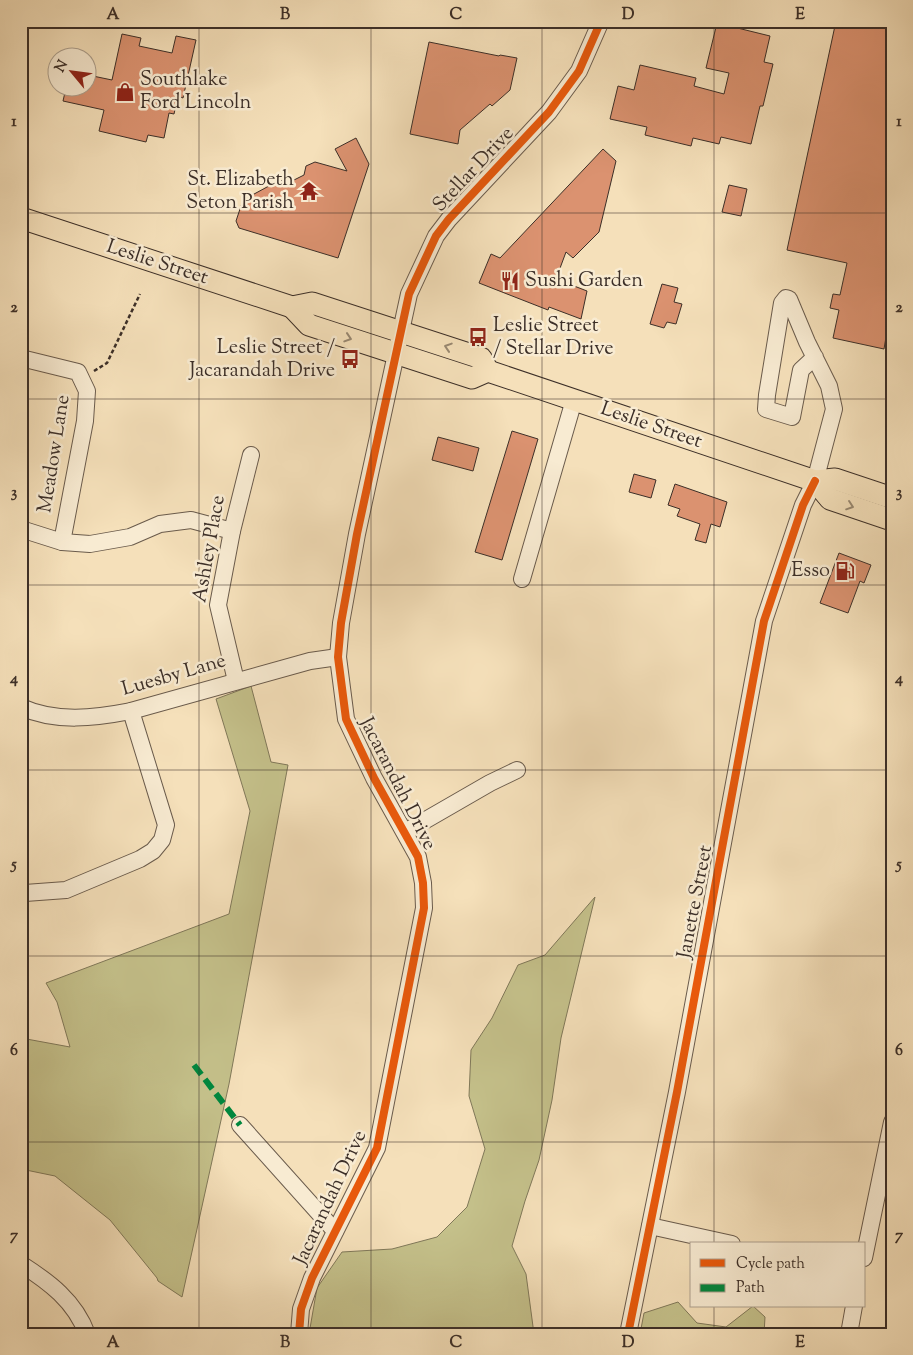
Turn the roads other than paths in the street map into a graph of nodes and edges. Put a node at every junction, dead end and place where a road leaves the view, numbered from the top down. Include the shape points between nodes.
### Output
1 (601, 21) edge
2 (21, 218) edge
3 (292, 307) junction
4 (401, 332) junction
5 (397, 354) junction
6 (815, 357) junction
7 (21, 358) edge
8 (488, 371) junction
9 (574, 400) junction
10 (251, 455) dead end
11 (815, 481) junction
12 (892, 498) edge
13 (892, 520) edge
14 (21, 529) edge
15 (232, 530) junction
16 (62, 542) junction
17 (522, 579) dead end
18 (338, 656) junction
19 (236, 681) junction
20 (21, 708) edge
21 (132, 711) junction
22 (517, 770) dead end
23 (405, 832) junction
24 (26, 893) dead end
25 (892, 1122) edge
26 (240, 1125) dead end
27 (650, 1226) junction
28 (335, 1231) junction
29 (723, 1242) edge
30 (866, 1248) edge
31 (21, 1264) edge
32 (854, 1308) edge
33 (87, 1334) edge
34 (299, 1334) edge
35 (628, 1334) edge
36 (849, 1334) edge

1 - 4 street, Stellar Drive via 579,71 549,112 436,236 409,294
2 - 3 main road, Leslie Street
3 - 4 main road, Leslie Street via 312,303
3 -> 5 main road, Leslie Street via 309,325
4 - 5 street, Stellar Drive
8 -> 4 main road, Leslie Street via 481,358
5 - 8 main road, Leslie Street via 472,378
5 - 18 street, Jacarandah Drive via 357,534
6 - 6 street, Janette Street via 786,298 782,303 766,408 792,417 801,370
6 - 11 street, Janette Street via 829,386 834,409
7 - 16 street, Meadow Lane via 78,372 87,391 85,421
8 - 9 main road, Leslie Street
9 - 11 main road, Leslie Street
9 - 17 street
10 - 15 street, Ashley Place
11 - 12 main road, Leslie Street via 835,479
11 -> 13 main road, Leslie Street via 830,499
11 - 27 street, Janette Street via 803,505 764,621
14 - 16 street
15 - 16 street via 191,520 160,524 130,536 90,544
15 - 19 street, Ashley Place via 218,605
18 - 19 street, Luesby Lane
18 - 23 street, Jacarandah Drive via 346,719
19 - 21 street, Luesby Lane
20 - 21 street, Luesby Lane via 74,718
21 - 24 street via 166,825 162,840 140,859 66,890
22 - 23 street
23 - 28 street, Jacarandah Drive via 418,857 424,908 376,1148
25 - 30 street
26 - 28 street
27 - 29 street
27 - 35 street, Janette Street
28 - 34 street, Jacarandah Drive via 301,1309
31 - 33 street via 47,1281 72,1305
32 - 36 street

